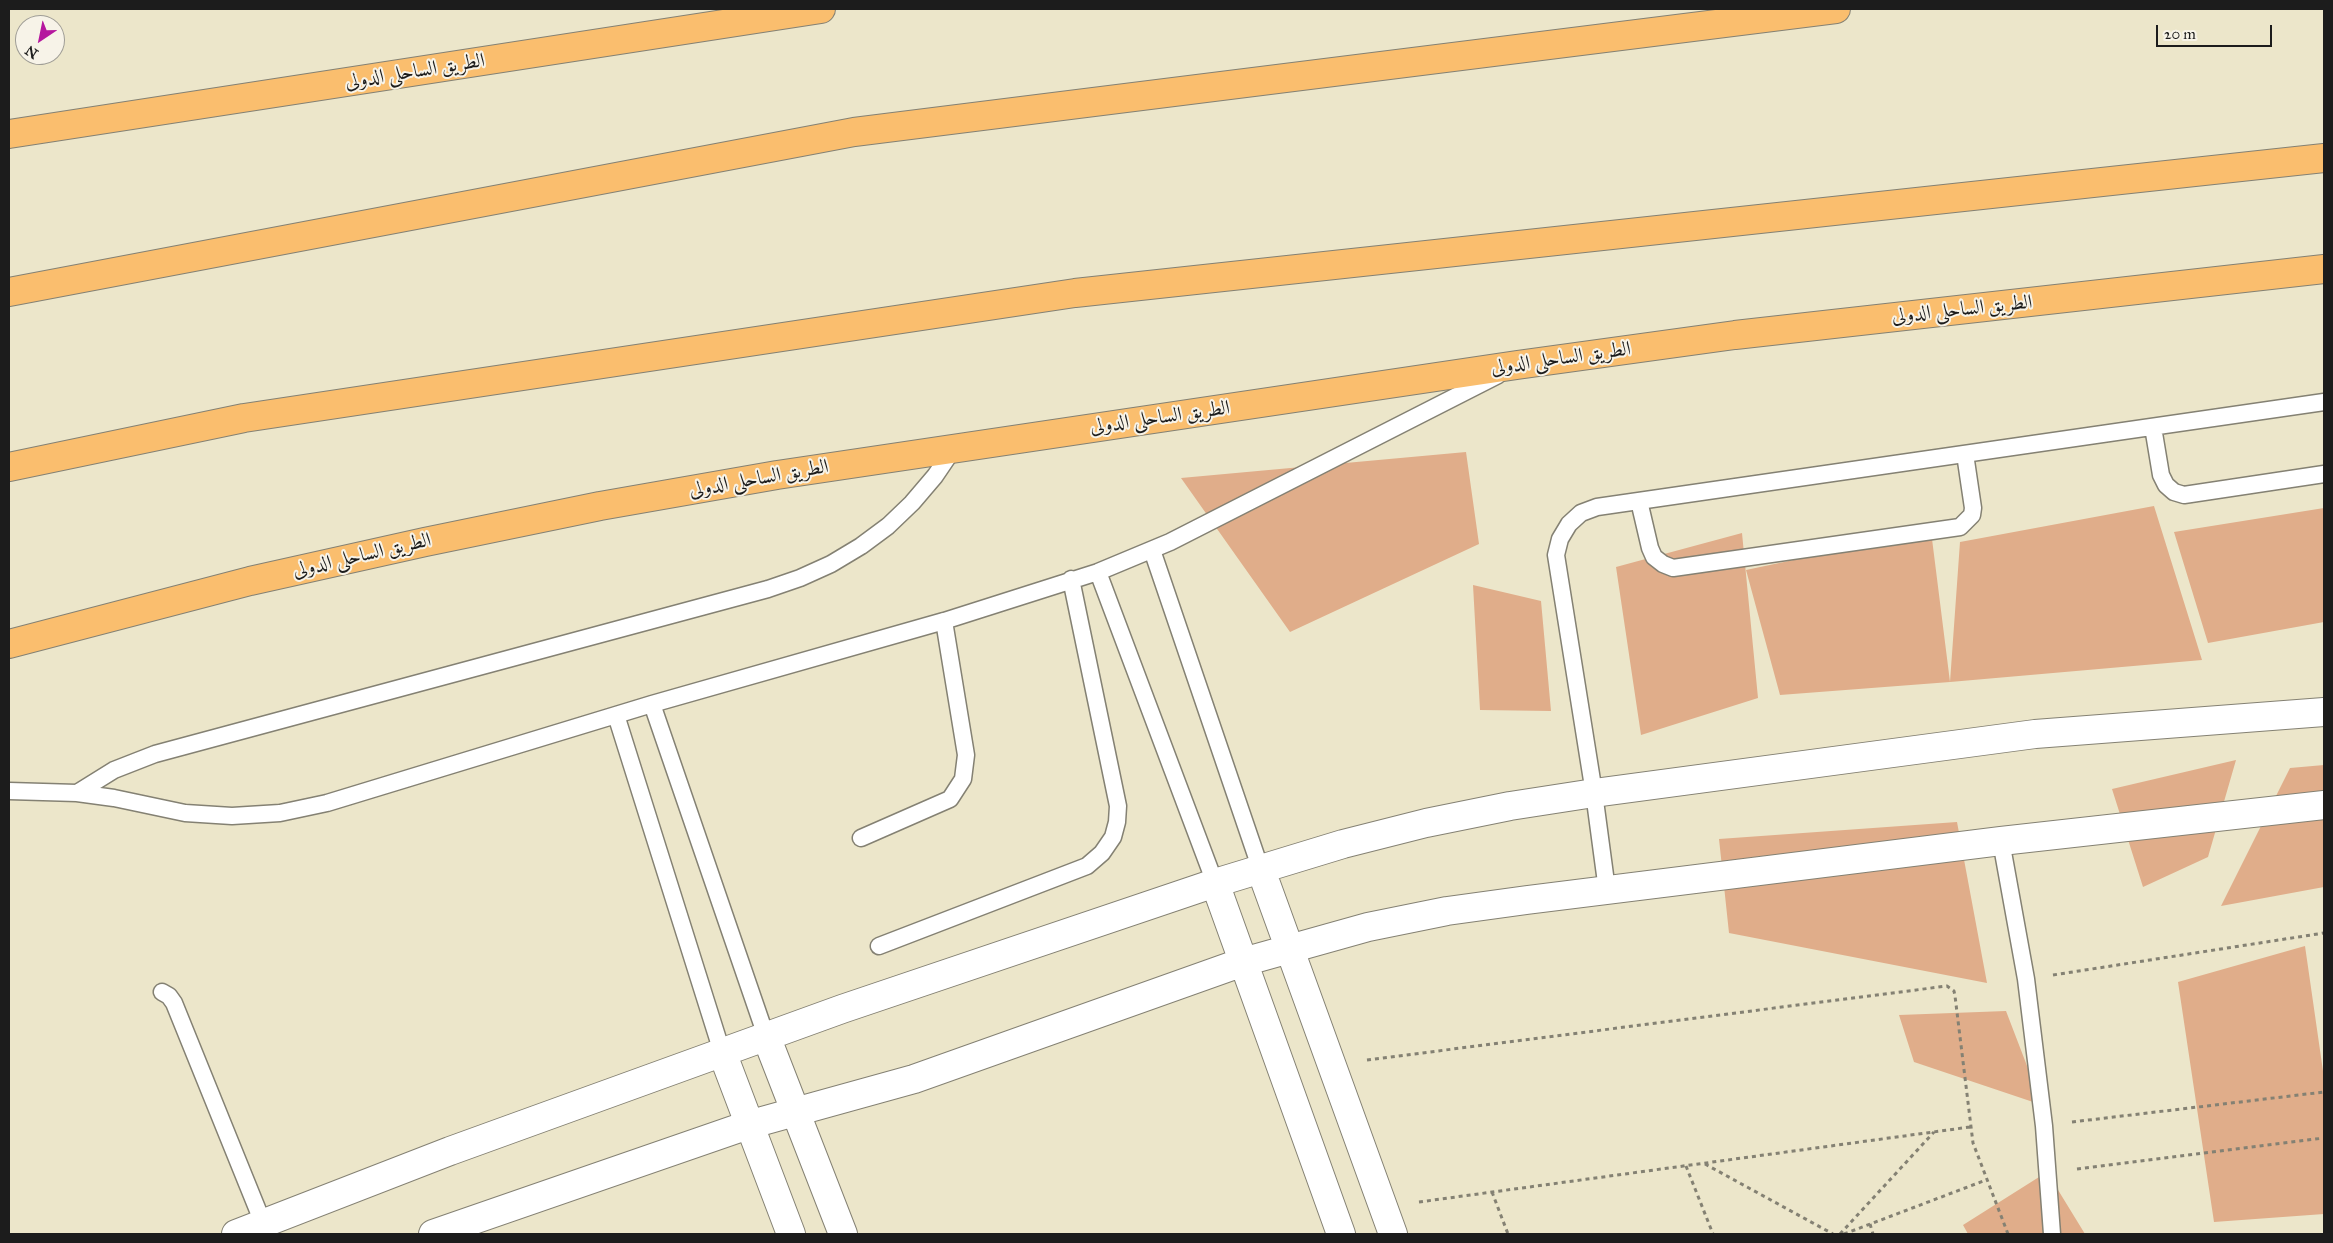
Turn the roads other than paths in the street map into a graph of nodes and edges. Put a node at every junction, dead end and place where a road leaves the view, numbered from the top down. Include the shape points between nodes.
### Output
1 (821, 9) edge
2 (1836, 9) edge
3 (9, 134) edge
4 (2324, 158) edge
5 (2324, 269) edge
6 (9, 292) edge
7 (1517, 365) junction
8 (2324, 402) edge
9 (2153, 427) junction
10 (954, 448) junction
11 (1965, 454) junction
12 (9, 467) edge
13 (2324, 474) edge
14 (1639, 501) junction
15 (1152, 550) junction
16 (1098, 572) junction
17 (1071, 579) junction
18 (944, 621) junction
19 (9, 644) edge
20 (652, 704) junction
21 (2324, 712) edge
22 (616, 715) junction
23 (9, 791) edge
24 (78, 793) junction
25 (1594, 793) junction
26 (2324, 805) edge
27 (861, 838) dead end
28 (2001, 841) junction
29 (1261, 870) junction
30 (1215, 883) junction
31 (1607, 890) junction
32 (879, 946) dead end
33 (1290, 947) junction
34 (1243, 962) junction
35 (162, 992) dead end
36 (766, 1036) junction
37 (722, 1052) junction
38 (794, 1112) junction
39 (748, 1125) junction
40 (263, 1223) junction
41 (236, 1234) edge
42 (433, 1234) edge
43 (791, 1234) edge
44 (843, 1234) edge
45 (1340, 1234) edge
46 (1393, 1234) edge
47 (2052, 1234) edge

1 - 3 highway, الطريق الساحلى الدولى
2 - 6 highway via 854,132
4 - 12 highway via 1075,293 244,418
5 - 7 highway, الطريق الساحلى الدولى via 1735,335
7 - 10 highway, الطريق الساحلى الدولى
7 - 15 lane
8 - 9 lane
9 - 11 lane
9 - 13 lane via 2161,475 2174,492 2184,495
10 - 19 highway, الطريق الساحلى الدولى via 600,506 425,542 250,581
10 - 24 lane via 935,476 888,526 846,555 800,578 155,754 114,770
11 - 14 lane
11 - 14 lane via 1973,508 1972,515 1960,527 1673,568 1654,557
14 - 25 lane via 1597,507 1582,513 1560,538 1556,555
15 - 16 lane
15 - 29 lane
16 - 17 lane
16 - 30 lane
17 - 18 lane
17 - 32 lane via 1118,806 1113,837 1102,854 1086,866
18 - 20 lane
18 - 27 lane via 966,755 963,779 950,799
20 - 22 lane
20 - 36 lane
21 - 25 street via 2036,734
22 - 24 lane via 327,803 280,813 232,816 185,813
22 - 37 lane
23 - 24 lane
25 - 29 street via 1426,823 1343,844
25 - 31 lane
26 - 28 street
28 - 31 street
28 - 47 lane via 2026,979 2044,1126
29 - 30 street
29 - 33 street
30 - 34 street
30 - 36 street
31 - 33 street via 1447,911
33 - 34 street
33 - 46 street
34 - 38 street via 914,1079
34 - 45 street
35 - 40 lane via 174,1003
36 - 37 street
36 - 38 street
37 - 39 street
37 - 40 street
38 - 39 street
38 - 44 street
39 - 42 street
39 - 43 street
40 - 41 street

